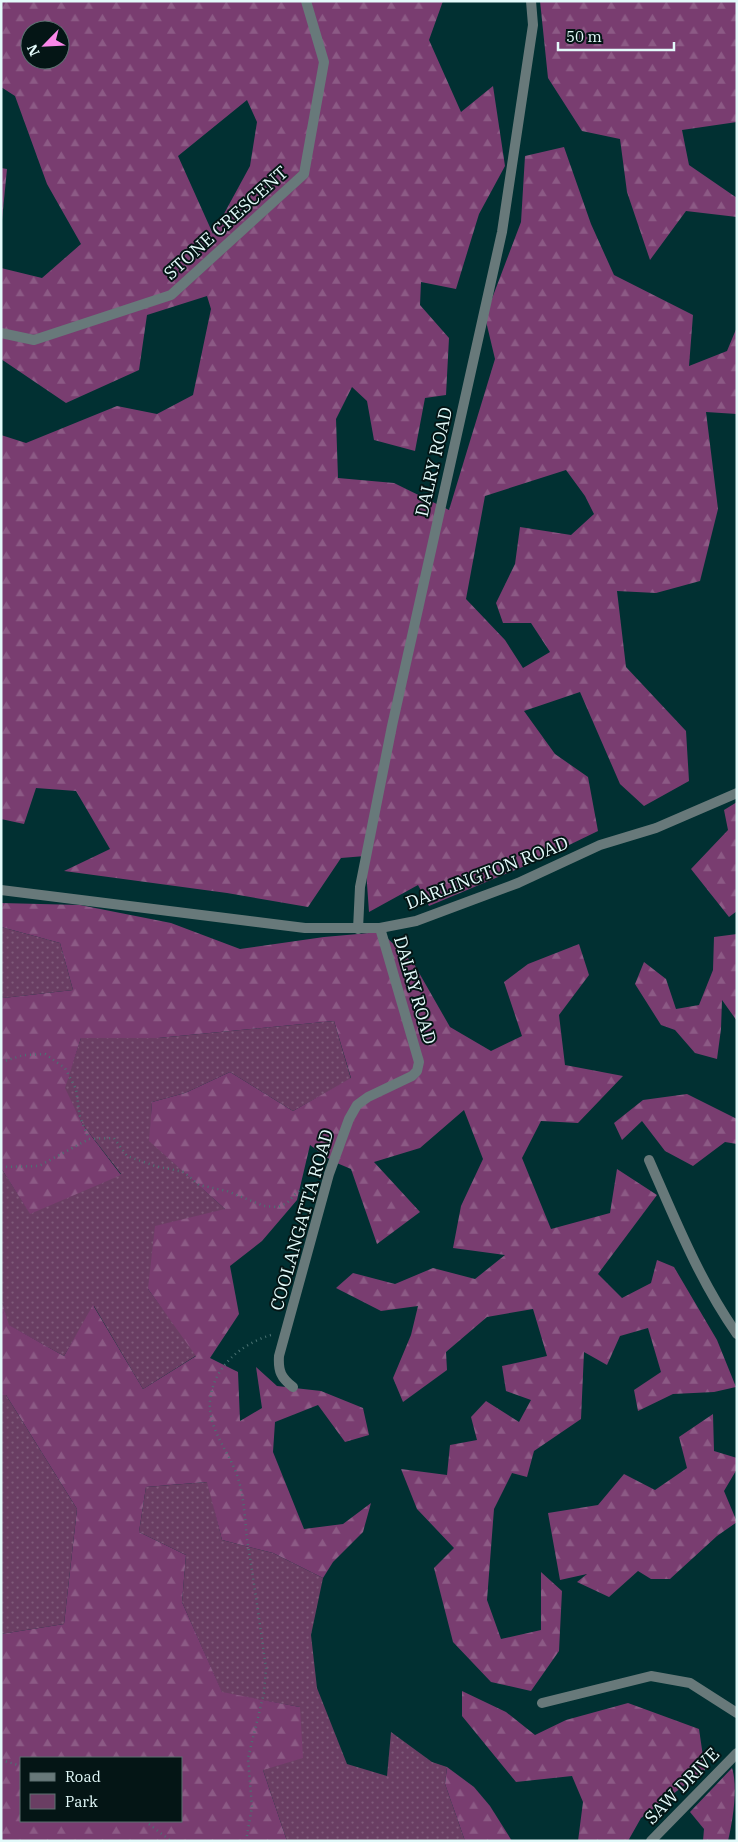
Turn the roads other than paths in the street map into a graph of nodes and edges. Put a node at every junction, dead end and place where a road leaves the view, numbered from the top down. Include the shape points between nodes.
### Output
1 (306, 1) edge
2 (532, 1) edge
3 (1, 333) edge
4 (737, 793) edge
5 (1, 890) edge
6 (380, 928) junction
7 (358, 929) junction
8 (419, 1062) joint
9 (648, 1160) dead end
10 (737, 1334) edge
11 (293, 1387) dead end
12 (542, 1702) dead end
13 (737, 1712) edge
14 (737, 1753) edge
15 (651, 1841) edge

1 - 3 street, STONE CRESCENT via 324,62 304,174 171,295 34,340
2 - 7 street, DALRY ROAD via 533,24 502,232 392,726 360,887
4 - 6 street, DARLINGTON ROAD via 656,828 600,846 500,890 416,921
5 - 7 street, DARLINGTON ROAD via 305,928
6 - 7 street, DARLINGTON ROAD
6 - 8 street, DALRY ROAD
8 - 11 street, COOLANGATTA ROAD via 412,1076 368,1097 357,1105 350,1118 329,1174 281,1346 280,1374
9 - 10 street via 700,1272
12 - 13 street via 651,1676 690,1683
14 - 15 street, SAW DRIVE

